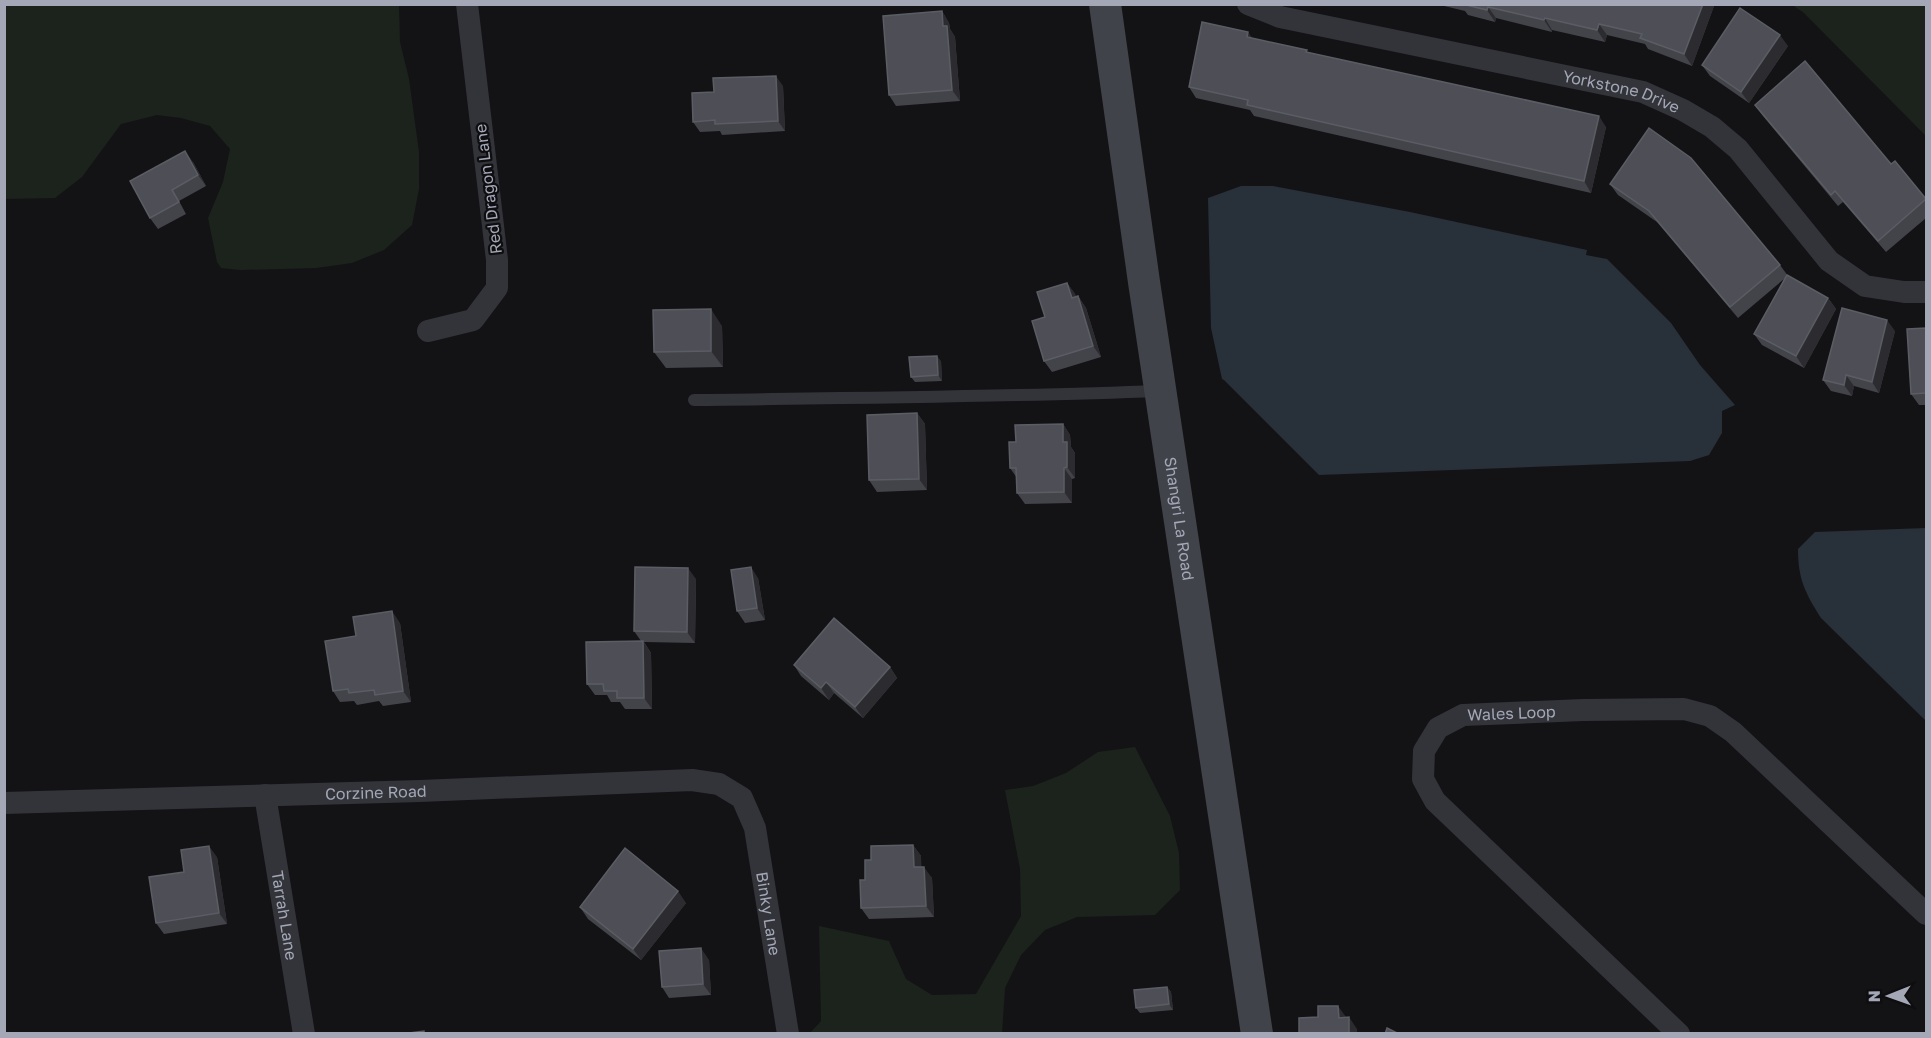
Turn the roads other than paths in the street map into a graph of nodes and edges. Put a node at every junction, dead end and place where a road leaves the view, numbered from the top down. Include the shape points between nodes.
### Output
1 (467, 4) edge
2 (1104, 4) edge
3 (1248, 4) edge
4 (1926, 292) edge
5 (428, 331) dead end
6 (1160, 391) junction
7 (694, 400) dead end
8 (265, 795) junction
9 (742, 798) joint
10 (4, 804) edge
11 (1926, 914) edge
12 (304, 1034) edge
13 (788, 1034) edge
14 (1257, 1034) edge
15 (1679, 1034) edge

1 - 5 street, Red Dragon Lane via 497,288 473,320
2 - 6 street, Shangri La Road
3 - 4 street, Yorkstone Drive via 1280,17 1642,92 1683,110 1738,149 1829,261 1866,286
6 - 7 lane via 1024,397
6 - 14 street, Shangri La Road
8 - 9 street, Corzine Road via 692,780 719,784
8 - 10 street, Corzine Road
8 - 12 street, Tarrah Lane
9 - 13 street, Binky Lane via 755,828
11 - 15 street, Wales Loop via 1733,732 1710,716 1684,709 1463,715 1438,728 1424,751 1423,779 1435,801

